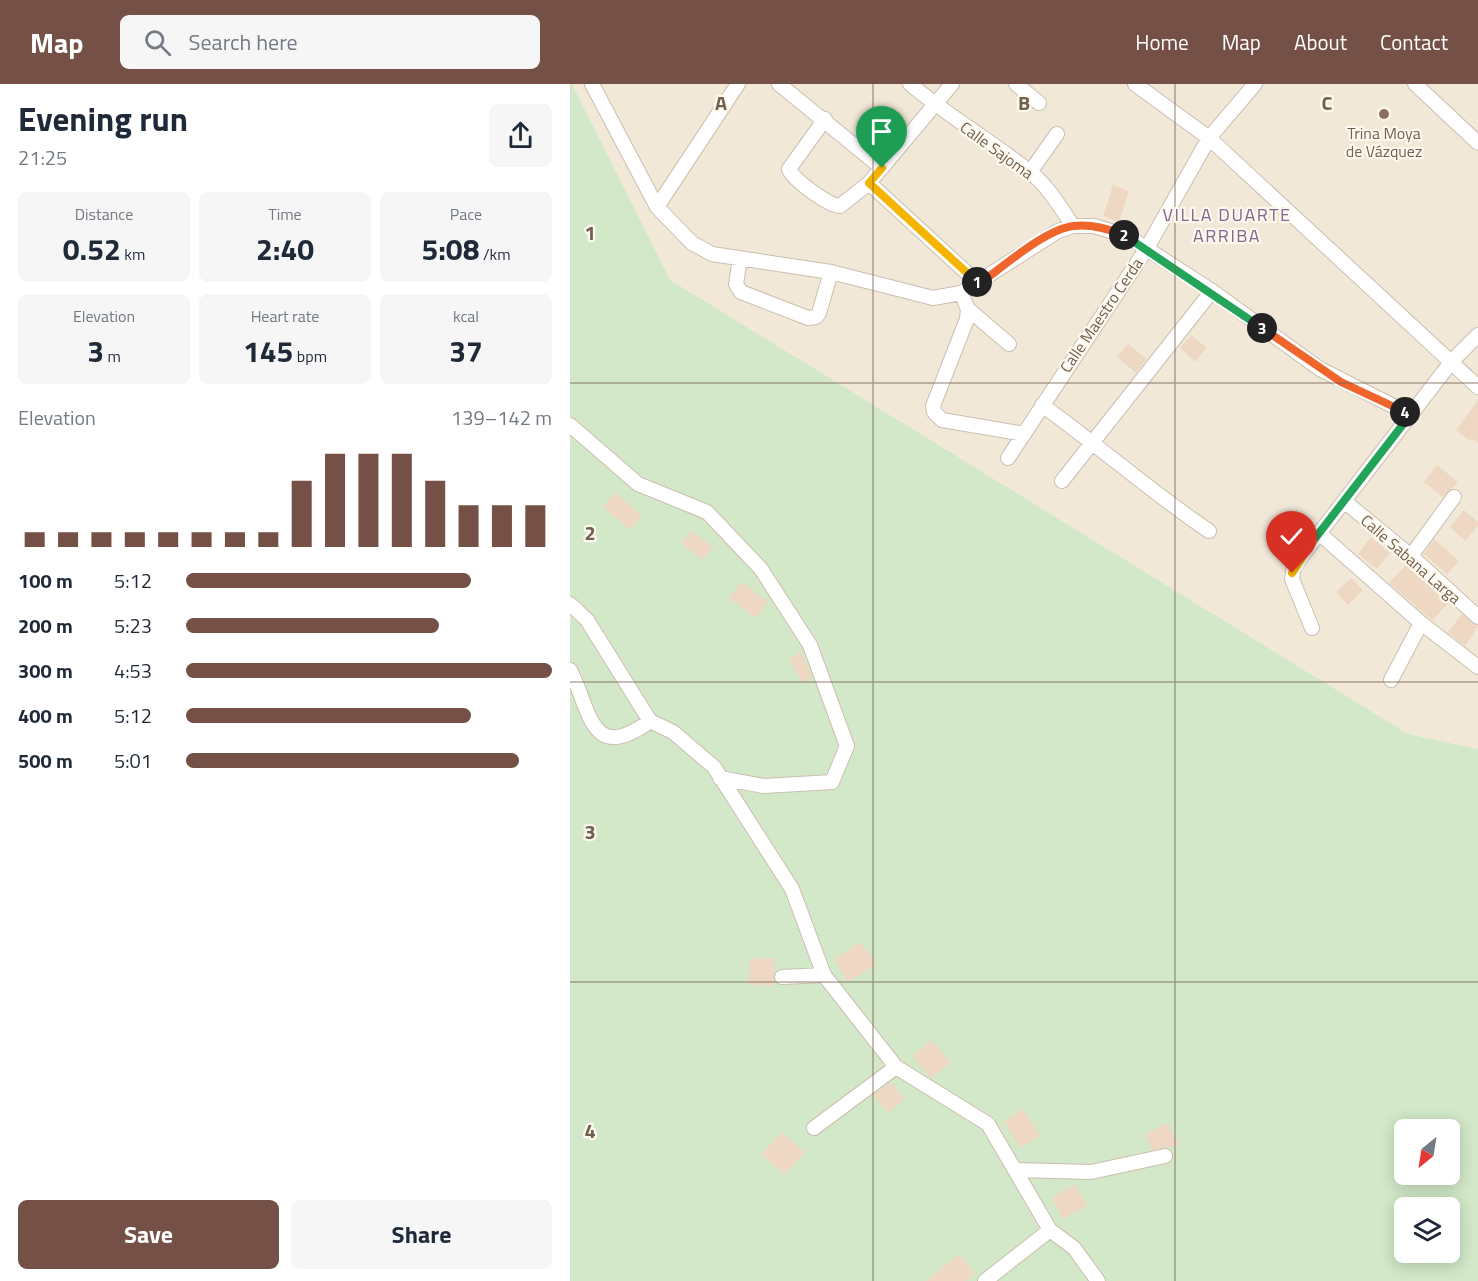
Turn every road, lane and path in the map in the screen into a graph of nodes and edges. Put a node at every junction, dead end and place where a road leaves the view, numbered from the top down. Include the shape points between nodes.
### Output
1 (592, 84) edge
2 (738, 84) edge
3 (779, 84) edge
4 (910, 84) edge
5 (951, 84) edge
6 (1016, 84) edge
7 (1135, 84) edge
8 (1255, 84) edge
9 (1415, 84) edge
10 (1039, 103) dead end
11 (935, 105) junction
12 (825, 119) junction
13 (1057, 134) dead end
14 (1209, 138) junction
15 (1478, 143) edge
16 (882, 168) junction
17 (1030, 172) junction
18 (869, 183) junction
19 (657, 207) junction
20 (1073, 226) junction
21 (1147, 248) junction
22 (740, 259) junction
23 (831, 272) junction
24 (979, 284) junction
25 (1212, 291) junction
26 (961, 293) junction
27 (968, 309) junction
28 (1478, 335) edge
29 (1009, 344) dead end
30 (1452, 362) junction
31 (1478, 387) edge
32 (1042, 405) junction
33 (1411, 414) junction
34 (570, 425) edge
35 (1024, 434) junction
36 (1094, 443) junction
37 (1008, 458) dead end
38 (1062, 481) dead end
39 (1454, 496) dead end
40 (1344, 501) junction
41 (1209, 531) dead end
42 (1319, 533) junction
43 (1411, 556) junction
44 (571, 606) edge
45 (1478, 617) edge
46 (1421, 623) junction
47 (1312, 628) dead end
48 (1478, 667) edge
49 (570, 670) edge
50 (1391, 680) dead end
51 (650, 721) junction
52 (720, 778) junction
53 (824, 975) junction
54 (782, 977) dead end
55 (896, 1067) junction
56 (814, 1128) dead end
57 (1165, 1156) dead end
58 (1015, 1170) junction
59 (1050, 1230) junction
60 (985, 1281) edge
61 (1098, 1281) edge

1 - 19 street
2 - 19 street
3 - 12 street
4 - 11 street, Calle Sajoma
5 - 11 street
6 - 10 street
7 - 14 street
8 - 14 street, Calle Maestro Cerda
9 - 15 street
11 - 16 street
11 - 17 street, Calle Sajoma
12 - 16 street
12 - 18 street via 792,163 790,174 835,206 845,203
13 - 17 street
14 - 21 street, Calle Maestro Cerda
14 - 30 street
16 - 18 street
17 - 20 street, Calle Sajoma
18 - 24 street
19 - 22 street via 692,243 712,254
20 - 21 street via 1110,230
20 - 24 street via 1045,238
21 - 25 street
21 - 32 street, Calle Maestro Cerda
22 - 23 street
22 - 23 street via 736,284 741,292 808,318 819,313
23 - 26 street via 933,298
24 - 26 street
25 - 33 street via 1320,369
25 - 36 street
26 - 27 street
27 - 29 street
27 - 35 street via 965,329 933,406 934,412 942,420
28 - 30 street
30 - 31 street
30 - 33 street
32 - 35 street, Calle Maestro Cerda
32 - 36 street
33 - 40 street
34 - 52 street via 638,484 707,512 760,569 810,645 847,746 832,782 764,786
35 - 37 street, Calle Maestro Cerda
36 - 38 street
36 - 41 street via 1139,482
39 - 43 street
40 - 42 street
40 - 43 street, Calle Sabana Larga
42 - 46 street
42 - 47 street via 1292,573
43 - 45 street, Calle Sabana Larga
44 - 51 street via 587,620
46 - 48 street
46 - 50 street
49 - 51 street via 588,718 600,733 617,738 631,735
51 - 52 street via 673,732 714,767
52 - 53 street via 792,889
53 - 54 street
53 - 55 street
55 - 56 street
55 - 58 street via 988,1124
57 - 58 street via 1091,1173
58 - 59 street
59 - 60 street
59 - 61 street via 1074,1248

